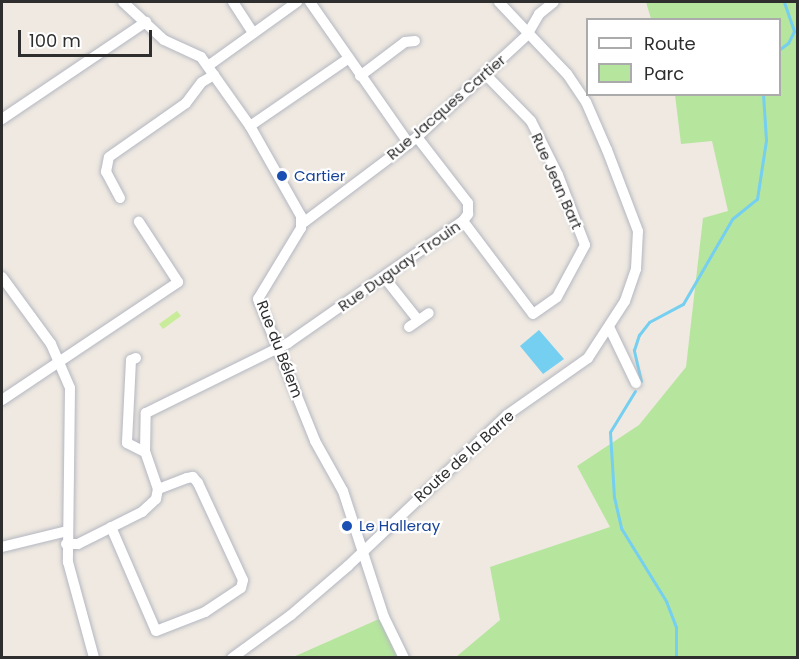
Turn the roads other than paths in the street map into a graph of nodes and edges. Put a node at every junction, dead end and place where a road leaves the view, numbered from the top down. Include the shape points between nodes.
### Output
1 (123, 2) edge
2 (233, 2) edge
3 (297, 2) edge
4 (310, 2) edge
5 (500, 2) edge
6 (554, 2) edge
7 (146, 22) junction
8 (530, 32) junction
9 (253, 33) junction
10 (415, 41) dead end
11 (349, 58) junction
12 (211, 71) junction
13 (486, 74) junction
14 (360, 76) junction
15 (2, 119) edge
16 (250, 126) junction
17 (413, 140) junction
18 (120, 198) dead end
19 (463, 221) junction
20 (139, 222) dead end
21 (303, 223) junction
22 (384, 277) junction
23 (2, 278) edge
24 (6, 295) edge
25 (429, 313) dead end
26 (610, 329) junction
27 (279, 348) junction
28 (136, 358) dead end
29 (62, 363) junction
30 (636, 383) dead end
31 (2, 400) edge
32 (145, 452) junction
33 (159, 489) junction
34 (111, 527) junction
35 (67, 531) junction
36 (66, 544) junction
37 (2, 547) edge
38 (362, 552) junction
39 (94, 657) edge
40 (232, 657) edge
41 (404, 657) edge

1 - 7 street
2 - 9 street
3 - 9 street
4 - 11 street
5 - 8 street, Route de la Barre
6 - 8 street, Rue Jacques Cartier via 539,14
7 - 12 street via 170,43 195,51
7 - 15 street
8 - 13 street, Rue Jacques Cartier
8 - 26 street, Route de la Barre via 586,102 638,231 636,269
9 - 12 street
10 - 14 street via 405,42
11 - 14 street
11 - 16 street
12 - 16 street
12 - 18 street via 186,104 109,157 106,172
13 - 17 street, Rue Jacques Cartier
13 - 19 street, Rue Jean Bart via 531,122 558,175 585,245 557,297 533,314
14 - 17 street
16 - 21 street
17 - 19 street, Rue Duguay-Trouin via 468,203
17 - 21 street, Rue Jacques Cartier
19 - 22 street, Rue Duguay-Trouin
20 - 29 street via 178,282
21 - 27 street, Rue du Bélem via 258,299
22 - 25 street via 413,323
22 - 27 street, Rue Duguay-Trouin
23 - 24 street
24 - 29 street
26 - 30 street
26 - 38 street, Route de la Barre via 588,358 507,415
27 - 32 street, Rue Duguay-Trouin via 146,413
27 - 38 street, Rue du Bélem via 315,441 343,491
28 - 32 street via 131,360 127,442
29 - 31 street via 43,371
29 - 35 street via 70,388 72,422
32 - 33 street
33 - 34 street via 151,506
33 - 34 street via 194,477 243,580 241,588 205,612 156,631
34 - 36 street via 78,544
35 - 36 street
35 - 37 street
36 - 39 street via 71,579
38 - 40 street, Route de la Barre via 291,615
38 - 41 street, Rue du Bélem via 384,617

